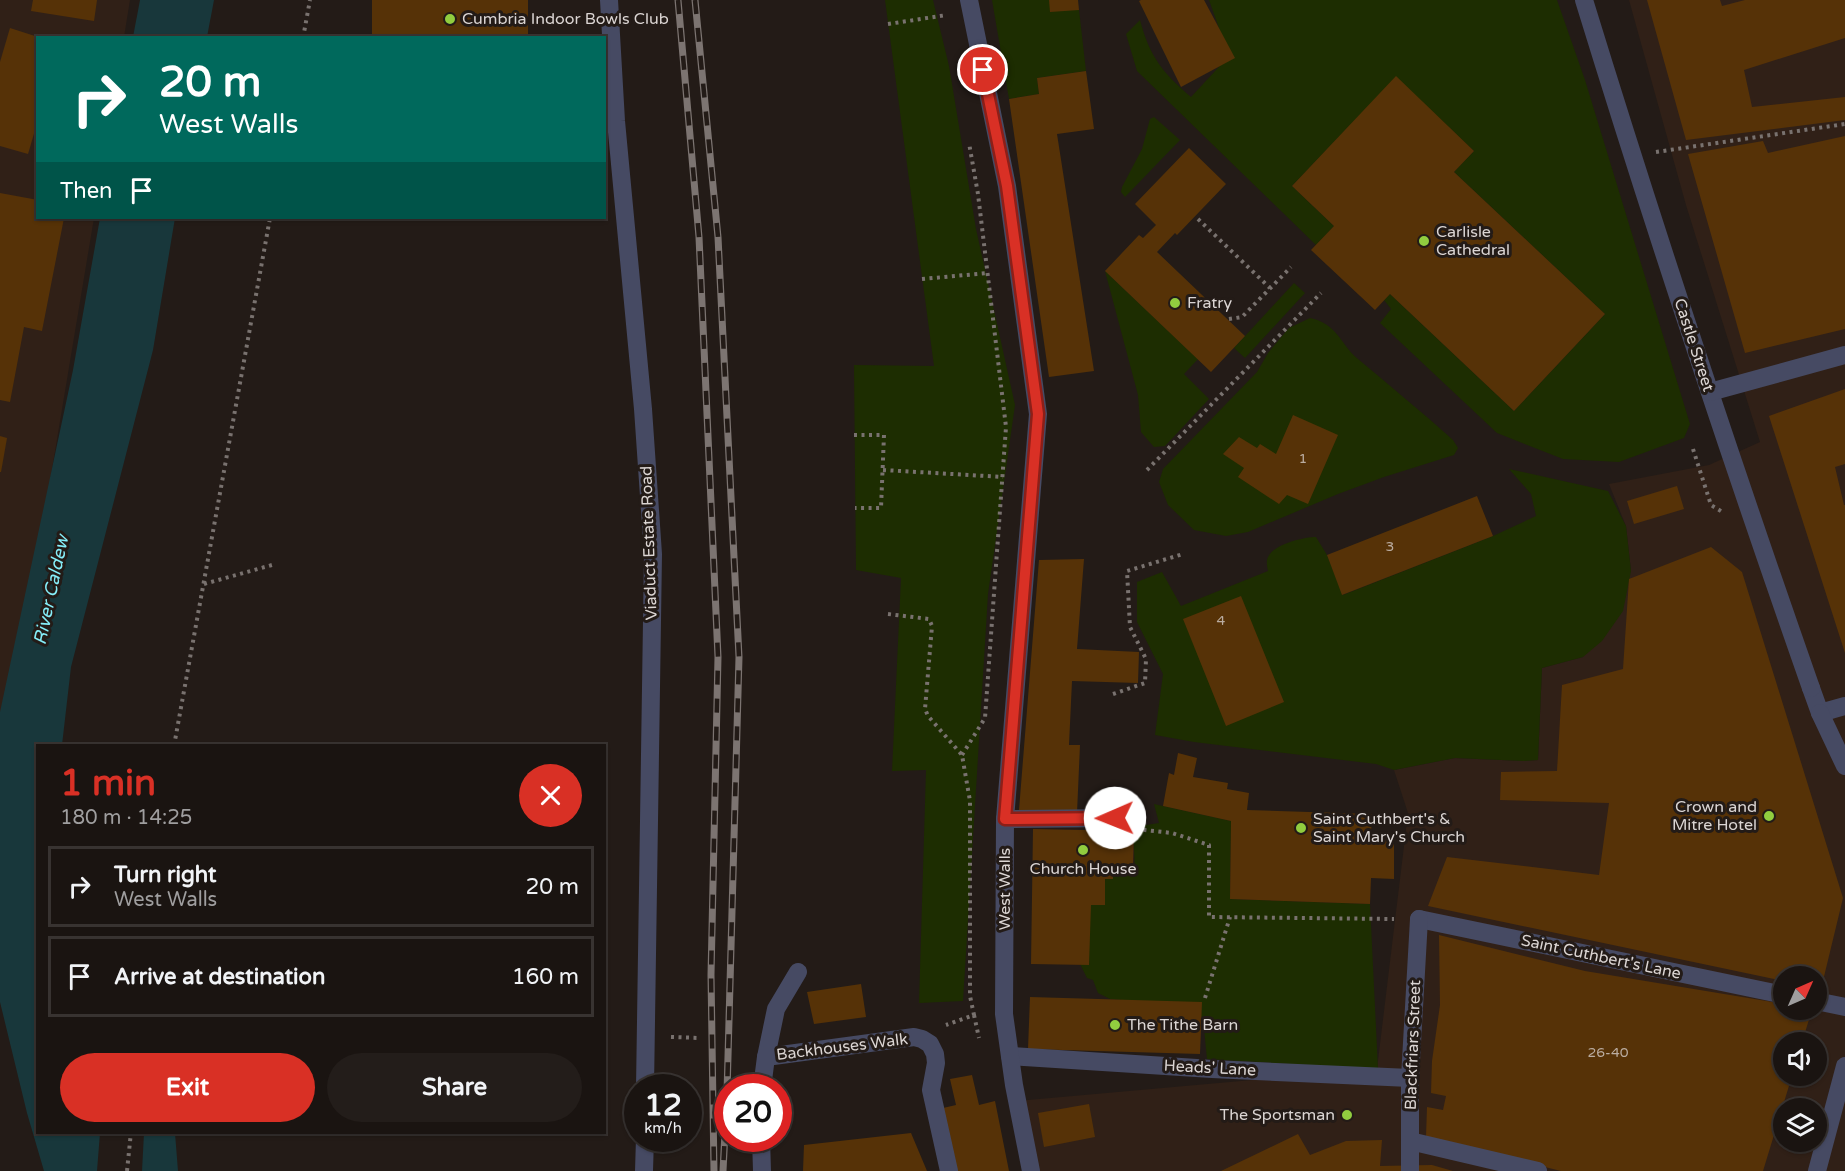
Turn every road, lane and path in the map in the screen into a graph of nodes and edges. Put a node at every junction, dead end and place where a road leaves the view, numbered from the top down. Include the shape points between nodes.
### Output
1 (310, 0) edge
2 (609, 0) edge
3 (969, 0) edge
4 (1584, 0) edge
5 (946, 8) dead end
6 (888, 24) dead end
7 (303, 36) edge
8 (1845, 124) edge
9 (969, 138) dead end
10 (1632, 156) junction
11 (270, 219) edge
12 (1198, 219) dead end
13 (1291, 267) dead end
14 (988, 273) junction
15 (922, 279) dead end
16 (1270, 288) junction
17 (1321, 293) dead end
18 (1229, 319) dead end
19 (1845, 355) edge
20 (1710, 392) junction
21 (854, 435) dead end
22 (883, 470) junction
23 (1147, 470) dead end
24 (1003, 477) junction
25 (855, 508) dead end
26 (1183, 554) dead end
27 (272, 565) dead end
28 (204, 584) junction
29 (888, 614) dead end
30 (1113, 694) dead end
31 (1845, 706) edge
32 (1820, 713) junction
33 (174, 744) edge
34 (962, 755) junction
35 (1845, 766) edge
36 (1115, 818) joint
37 (1005, 819) junction
38 (1230, 917) junction
39 (1419, 920) junction
40 (798, 972) dead end
41 (1773, 993) edge
42 (1205, 998) dead end
43 (1827, 1003) edge
44 (1845, 1007) edge
45 (914, 1037) junction
46 (1010, 1056) junction
47 (765, 1057) junction
48 (1845, 1066) edge
49 (645, 1074) edge
50 (763, 1074) edge
51 (1410, 1078) junction
52 (131, 1134) edge
53 (1410, 1141) junction
54 (645, 1152) edge
55 (761, 1152) edge
56 (127, 1171) edge
57 (644, 1171) edge
58 (762, 1171) edge
59 (949, 1171) edge
60 (1031, 1171) edge
61 (1410, 1171) edge
62 (1538, 1171) edge
63 (1817, 1171) edge

1 - 7 path
2 - 49 street, Viaduct Estate Road via 653,554
3 - 37 street, West Walls via 1007,186 1038,414
4 - 10 street, Castle Street
5 - 6 path via 947,15
8 - 10 path
9 - 14 path
10 - 20 street, Castle Street
11 - 28 path
12 - 16 path
13 - 16 path
14 - 15 path
14 - 24 path via 1006,427
16 - 18 path via 1242,317
17 - 23 path
19 - 20 street
20 - 32 street, Castle Street
21 - 22 path via 884,435
22 - 24 path
22 - 25 path via 881,508
24 - 34 path via 985,718
26 - 30 path via 1127,571 1130,627 1146,659 1145,683
27 - 28 path
28 - 33 path
29 - 34 path via 929,619 932,626 925,709
31 - 32 street
32 - 35 street, Castle Street
34 - 45 path via 970,801 970,996 974,1015
36 - 37 street
36 - 38 path via 1134,829 1172,833 1209,845 1209,917
37 - 46 street, West Walls via 1004,1014
38 - 39 path
38 - 42 path
39 - 41 street, Saint Cuthbert's Lane
39 - 51 street, Blackfriars Street
40 - 47 street via 776,1009
43 - 44 street
45 - 47 street, Backhouses Walk
45 - 59 street, Backhouses Walk via 930,1044 935,1054 931,1090
46 - 51 street, Heads' Lane
46 - 60 street, West Walls
47 - 50 street
48 - 63 street
51 - 53 street, Blackfriars Street
52 - 56 path
53 - 61 street, Blackfriars Street
53 - 62 street
54 - 57 street
55 - 58 street

